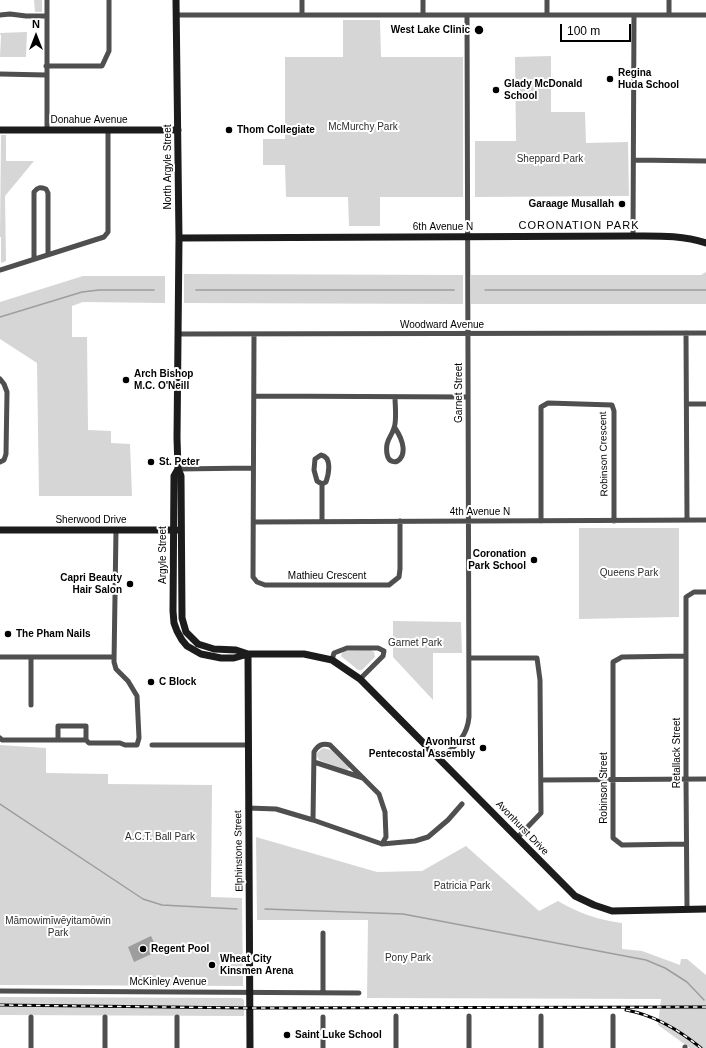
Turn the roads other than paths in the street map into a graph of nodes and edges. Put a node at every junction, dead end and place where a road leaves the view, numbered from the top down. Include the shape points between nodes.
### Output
1 (46, 0) edge
2 (109, 0) edge
3 (176, 0) edge
4 (302, 0) edge
5 (423, 0) edge
6 (547, 0) edge
7 (669, 0) edge
8 (0, 15) edge
9 (177, 15) junction
10 (302, 15) junction
11 (423, 15) junction
12 (467, 15) junction
13 (547, 15) junction
14 (634, 15) junction
15 (669, 15) junction
16 (706, 15) edge
17 (47, 16) junction
18 (46, 66) junction
19 (0, 74) edge
20 (46, 75) junction
21 (0, 130) edge
22 (47, 130) junction
23 (108, 130) junction
24 (178, 130) junction
25 (634, 160) junction
26 (706, 161) edge
27 (633, 236) junction
28 (468, 237) junction
29 (179, 238) junction
30 (706, 243) edge
31 (48, 254) junction
32 (34, 259) junction
33 (0, 270) edge
34 (468, 333) junction
35 (686, 333) junction
36 (706, 333) edge
37 (179, 334) junction
38 (254, 335) junction
39 (0, 379) edge
40 (254, 396) junction
41 (395, 397) junction
42 (468, 397) junction
43 (687, 404) junction
44 (706, 404) edge
45 (395, 428) junction
46 (0, 462) edge
47 (253, 468) junction
48 (178, 469) junction
49 (322, 484) junction
50 (468, 520) junction
51 (687, 520) junction
52 (706, 520) edge
53 (322, 521) junction
54 (400, 521) junction
55 (542, 521) junction
56 (614, 521) junction
57 (254, 522) junction
58 (0, 530) edge
59 (116, 530) junction
60 (173, 530) junction
61 (181, 530) junction
62 (706, 592) edge
63 (191, 638) joint
64 (182, 640) joint
65 (248, 654) junction
66 (686, 656) junction
67 (0, 657) edge
68 (31, 657) junction
69 (114, 657) junction
70 (469, 658) junction
71 (332, 660) junction
72 (360, 679) junction
73 (31, 705) dead end
74 (0, 738) edge
75 (58, 740) junction
76 (86, 740) junction
77 (152, 745) dead end
78 (248, 745) junction
79 (440, 760) junction
80 (314, 762) junction
81 (364, 778) junction
82 (686, 779) junction
83 (706, 779) edge
84 (541, 780) junction
85 (612, 780) junction
86 (462, 804) dead end
87 (248, 808) junction
88 (313, 820) junction
89 (518, 837) junction
90 (382, 844) junction
91 (686, 844) junction
92 (687, 909) junction
93 (706, 909) edge
94 (323, 933) dead end
95 (0, 991) edge
96 (250, 992) junction
97 (323, 992) junction
98 (359, 993) dead end
99 (396, 1016) dead end
100 (469, 1016) dead end
101 (541, 1016) dead end
102 (613, 1016) dead end
103 (31, 1017) dead end
104 (105, 1017) dead end
105 (177, 1017) dead end
106 (323, 1017) dead end
107 (31, 1048) edge
108 (105, 1048) edge
109 (177, 1048) edge
110 (250, 1048) edge
111 (323, 1048) edge
112 (396, 1048) edge
113 (469, 1048) edge
114 (541, 1048) edge
115 (613, 1048) edge

1 - 17 street
2 - 18 street via 109,51 102,66
3 - 9 street, North Argyle Street
4 - 10 street
5 - 11 street
6 - 13 street
7 - 15 street
8 - 17 street
9 - 10 street
9 - 24 street, North Argyle Street
10 - 11 street
11 - 12 street
12 - 13 street
12 - 28 street, Garnet Street
13 - 14 street
14 - 15 street
14 - 25 street
15 - 16 street
17 - 18 street
18 - 20 street
19 - 20 street
20 - 22 street
21 - 22 street, Donahue Avenue
22 - 23 street, Donahue Avenue
23 - 24 street, Donahue Avenue
23 - 31 street via 108,232 96,240
24 - 29 street, North Argyle Street
25 - 26 street
25 - 27 street
27 - 28 street, 6th Avenue N
27 - 30 street, 6th Avenue N via 671,236
28 - 29 street, 6th Avenue N
28 - 34 street, Garnet Street
29 - 37 street, North Argyle Street
31 - 32 street
31 - 32 street via 48,193 41,187 34,192
32 - 33 street
34 - 35 street, Woodward Avenue
34 - 38 street, Woodward Avenue
34 - 42 street, Garnet Street
35 - 36 street, Woodward Avenue
35 - 43 street
37 - 38 street, Woodward Avenue
37 - 48 street, Argyle Street
38 - 40 street
39 - 46 street via 7,392 7,405 6,454
40 - 41 street
40 - 47 street
41 - 42 street
41 - 45 street
42 - 50 street, Garnet Street
43 - 44 street
43 - 51 street
45 - 45 street via 388,438 387,454 392,462 397,462 403,454 401,437
47 - 48 street
47 - 57 street
48 - 60 street, Argyle Street via 174,476
48 - 61 street, Argyle Street via 181,476
49 - 49 street via 326,482 328,469 327,459 321,455 315,459 314,470 317,481
49 - 53 street
50 - 54 street, 4th Avenue N
50 - 55 street, 4th Avenue N
50 - 70 street, Garnet Street
51 - 52 street, 4th Avenue N
51 - 56 street, 4th Avenue N
53 - 54 street, 4th Avenue N
53 - 57 street, 4th Avenue N
54 - 57 street, Mathieu Crescent via 399,578 389,585 265,585 257,582 253,577
55 - 56 street, 4th Avenue N
55 - 56 street, Robinson Crescent via 541,414 542,407 548,403 612,405
58 - 59 street, Sherwood Drive
59 - 60 street, Sherwood Drive
59 - 69 street
60 - 61 street, Sherwood Drive
60 - 64 street, Argyle Street via 174,623
61 - 63 street, Argyle Street via 182,618 186,632
62 - 66 street, Retallack Street via 694,592 686,597
63 - 65 street, Avonhurst Drive via 206,647
64 - 65 street, Avonhurst Drive via 187,646 206,656 234,658
65 - 71 street, Avonhurst Drive via 304,654
65 - 78 street, Elphinstone Street
66 - 82 street, Retallack Street
66 - 85 street, Robinson Street via 622,657 613,662
67 - 68 street
68 - 69 street
68 - 73 street
69 - 76 street via 116,669 128,681 137,696 139,738 136,745 89,743
70 - 79 street, Garnet Street via 468,726 463,736
70 - 84 street via 537,658 540,680
71 - 72 street, Avonhurst Drive
71 - 72 street via 334,653 347,648 378,648 384,651 383,656
72 - 79 street, Avonhurst Drive
74 - 75 street
75 - 76 street
75 - 76 street via 58,726 86,726
77 - 78 street
78 - 87 street, Elphinstone Street
79 - 89 street, Avonhurst Drive
80 - 81 street
80 - 81 street via 314,752 318,746 330,745
80 - 88 street
81 - 90 street via 378,794 385,812 386,837
82 - 83 street
82 - 85 street
82 - 91 street, Retallack Street
84 - 85 street
84 - 89 street via 541,813
85 - 91 street, Robinson Street via 613,838 622,845
86 - 90 street via 428,837 416,841
87 - 88 street via 276,808
87 - 96 street, Elphinstone Street
88 - 90 street
89 - 92 street, Avonhurst Drive via 576,896 594,905 612,911
91 - 92 street, Retallack Street
92 - 93 street, Avonhurst Drive
94 - 97 street
95 - 96 street, McKinley Avenue
96 - 97 street, McKinley Avenue
96 - 110 street, Elphinstone Street
97 - 98 street, McKinley Avenue
99 - 112 street
100 - 113 street
101 - 114 street
102 - 115 street
103 - 107 street
104 - 108 street
105 - 109 street
106 - 111 street

